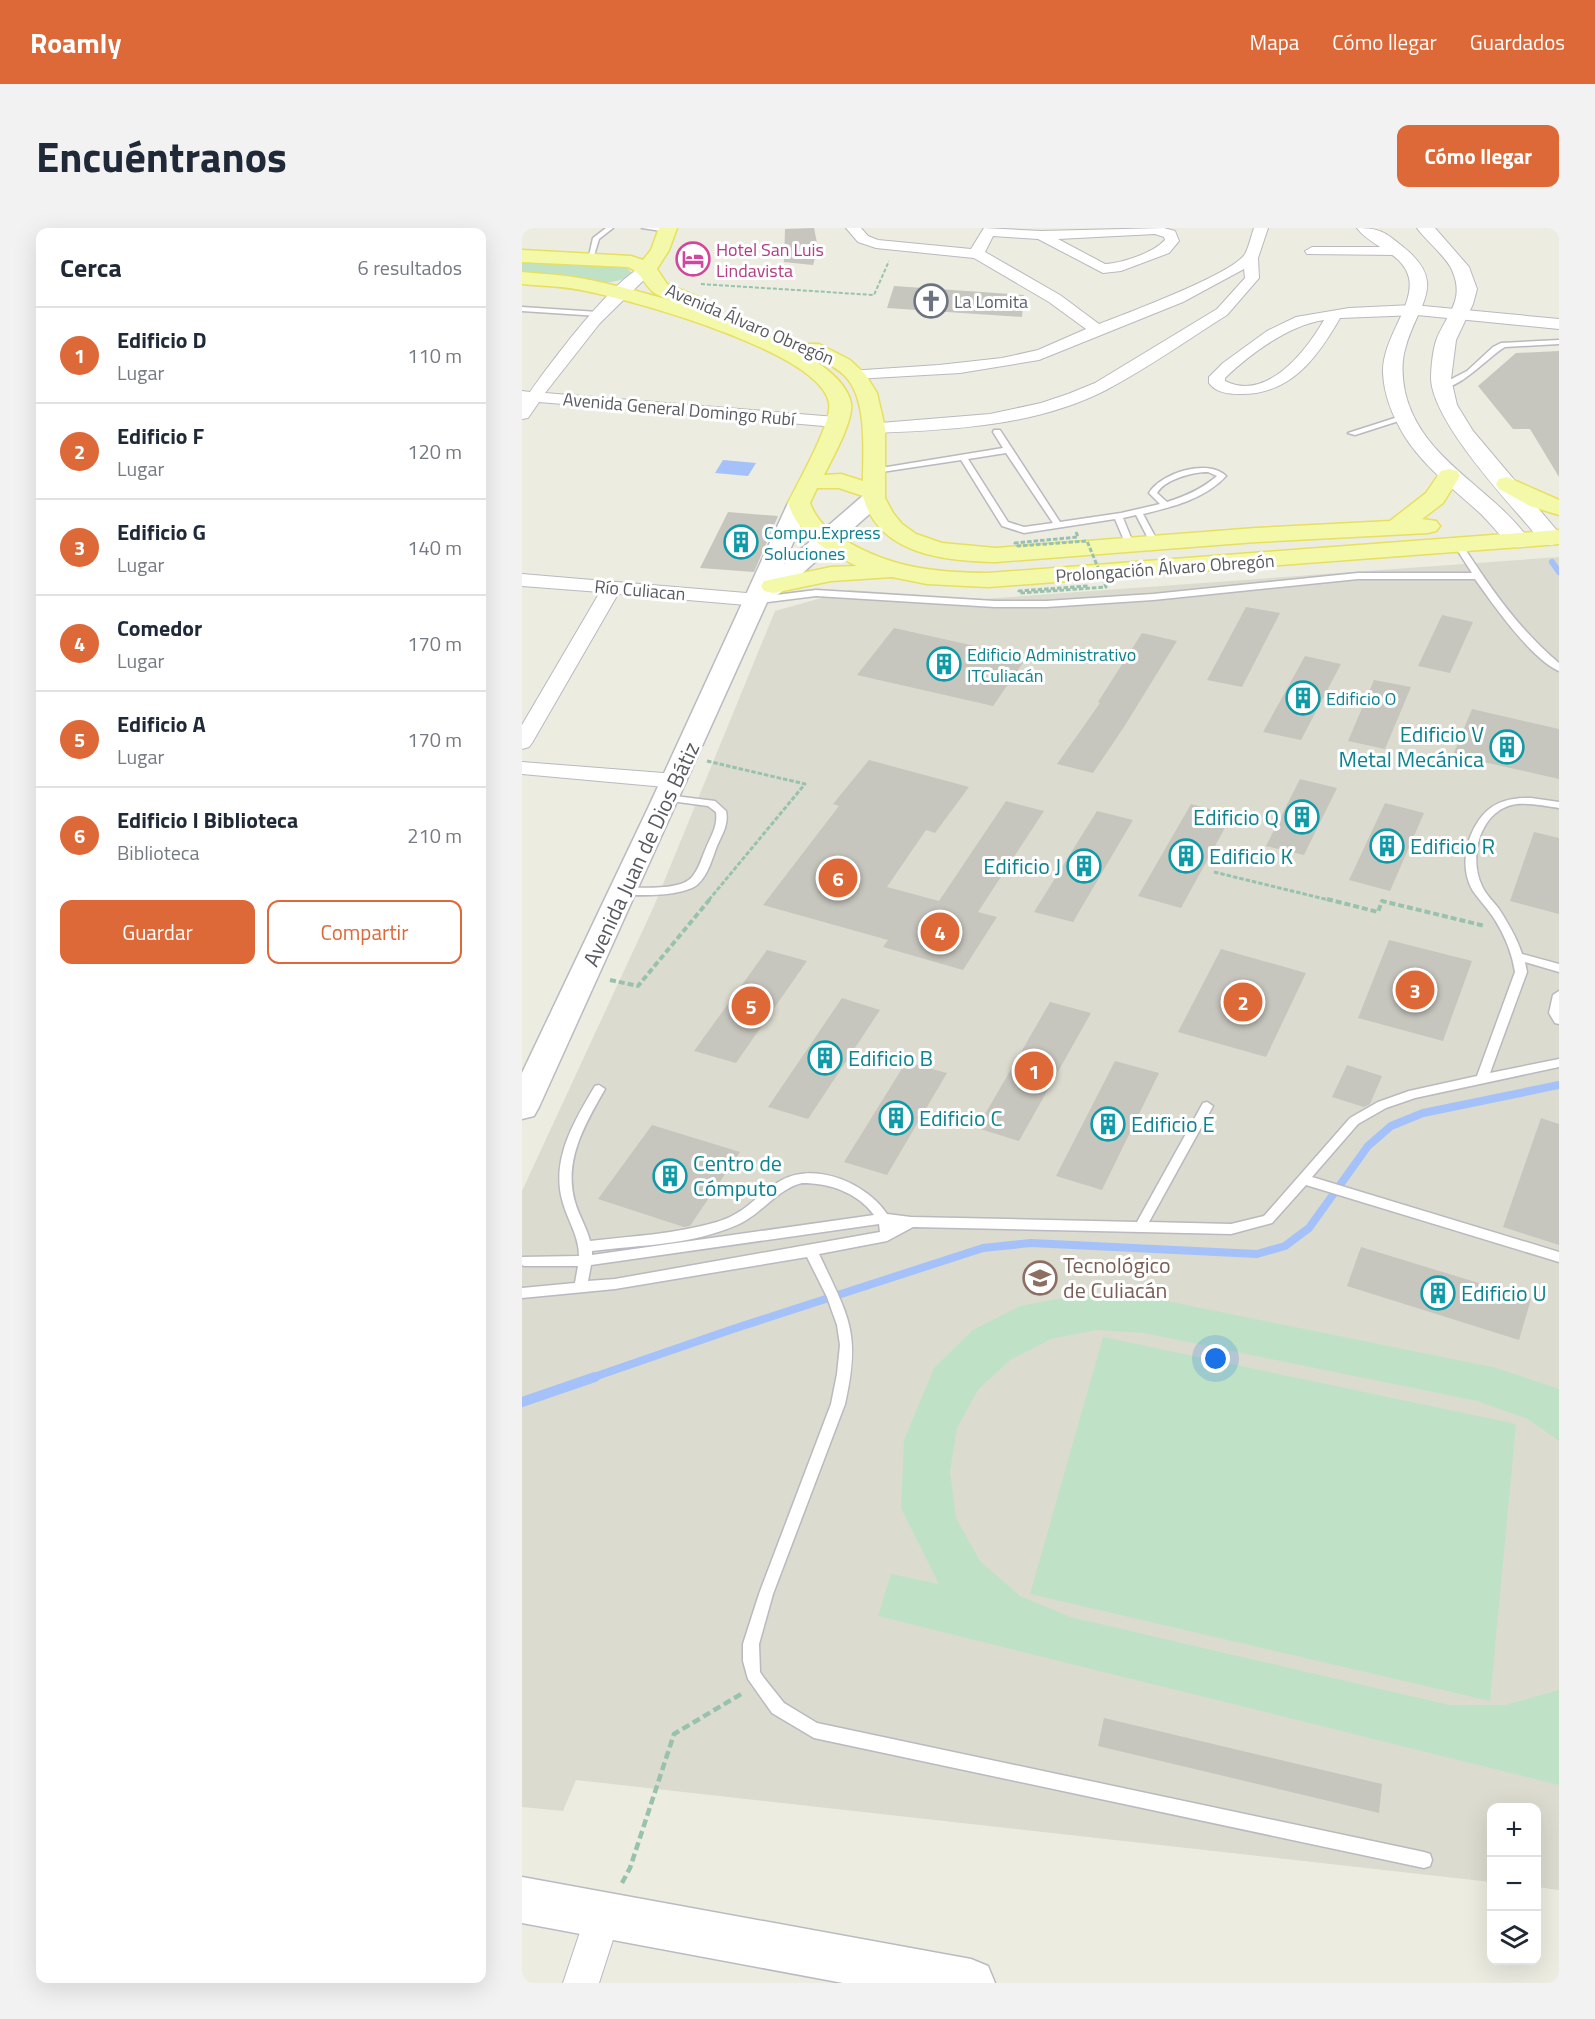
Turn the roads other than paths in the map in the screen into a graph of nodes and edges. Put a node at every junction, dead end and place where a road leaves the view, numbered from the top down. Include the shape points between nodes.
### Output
1 (610, 228) edge
2 (645, 228) edge
3 (853, 228) edge
4 (868, 228) edge
5 (1261, 228) edge
6 (1366, 228) edge
7 (1426, 228) edge
8 (668, 229) edge
9 (990, 230) edge
10 (1168, 230) edge
11 (1041, 235) junction
12 (884, 245) junction
13 (1312, 251) dead end
14 (1397, 251) junction
15 (978, 254) junction
16 (522, 256) edge
17 (1251, 258) junction
18 (590, 259) junction
19 (651, 275) junction
20 (522, 278) edge
21 (618, 293) junction
22 (1414, 307) junction
23 (522, 309) edge
24 (1461, 310) junction
25 (598, 314) junction
26 (1559, 314) edge
27 (1334, 315) junction
28 (1559, 324) edge
29 (1097, 330) junction
30 (1559, 342) edge
31 (855, 374) junction
32 (1442, 386) junction
33 (528, 397) edge
34 (522, 414) edge
35 (1404, 418) junction
36 (836, 422) junction
37 (874, 428) junction
38 (997, 432) dead end
39 (1352, 433) dead end
40 (1008, 450) junction
41 (963, 457) junction
42 (1449, 476) junction
43 (1507, 484) junction
44 (874, 487) junction
45 (804, 492) junction
46 (1165, 505) junction
47 (1559, 508) edge
48 (1137, 512) junction
49 (1118, 516) junction
50 (1503, 522) junction
51 (1058, 525) junction
52 (1397, 527) junction
53 (1552, 529) edge
54 (827, 540) junction
55 (1519, 540) junction
56 (1154, 542) junction
57 (1130, 545) junction
58 (1458, 545) junction
59 (892, 571) junction
60 (1477, 576) junction
61 (522, 580) edge
62 (612, 587) junction
63 (766, 593) junction
64 (1559, 657) edge
65 (1547, 658) junction
66 (1559, 668) edge
67 (522, 742) edge
68 (522, 768) edge
69 (672, 789) junction
70 (1559, 805) edge
71 (624, 891) junction
72 (1519, 957) junction
73 (1559, 968) edge
74 (1559, 995) edge
75 (1559, 1020) edge
76 (1559, 1063) edge
77 (1482, 1079) junction
78 (599, 1089) dead end
79 (1207, 1106) dead end
80 (522, 1107) edge
81 (1303, 1179) junction
82 (884, 1218) junction
83 (910, 1222) junction
84 (1141, 1226) junction
85 (887, 1236) junction
86 (585, 1247) junction
87 (811, 1251) junction
88 (1559, 1257) edge
89 (584, 1261) junction
90 (523, 1263) edge
91 (581, 1288) junction
92 (522, 1293) edge
93 (1424, 1860) dead end
94 (522, 1900) edge
95 (603, 1915) junction
96 (581, 1983) edge
97 (971, 1983) edge

1 - 18 lane via 596,238
2 - 8 lane
3 - 12 street via 869,242
4 - 12 street
5 - 17 street
6 - 14 street
7 - 24 street via 1460,267 1468,289
8 - 19 main road
9 - 11 street
9 - 15 street
10 - 11 street
10 - 11 street via 1172,241 1164,250 1106,269
12 - 15 street
13 - 14 street
14 - 22 street via 1417,273 1420,285
15 - 29 street via 1074,311
16 - 18 main road, Avenida Álvaro Obregón
17 - 29 street via 1215,281
17 - 37 street via 1252,278 1231,304 1088,392 1004,418
18 - 19 main road, Avenida Álvaro Obregón via 631,262
19 - 21 street
19 - 31 main road, Avenida Álvaro Obregón via 660,288 831,357
20 - 21 main road, Avenida Álvaro Obregón
21 - 25 street
21 - 36 main road, Avenida Álvaro Obregón via 746,333 813,367 838,394
22 - 24 street
22 - 27 street
22 - 35 street via 1396,346 1394,360 1395,387
23 - 25 lane
24 - 26 street
24 - 28 street
24 - 32 street via 1446,340
25 - 33 street
27 - 27 street via 1278,330 1226,368 1217,377 1217,383 1242,389 1280,380 1304,363
29 - 31 street via 1049,352 1015,361 962,369
30 - 32 lane via 1504,345 1470,373
31 - 37 main road, Avenida Álvaro Obregón via 866,393
32 - 43 street via 1454,420
33 - 34 street
33 - 36 street, Avenida General Domingo Rubí
35 - 39 lane
35 - 42 street via 1420,444
36 - 45 main road, Avenida Álvaro Obregón
37 - 44 main road, Prolongación Álvaro Obregón
38 - 40 lane
40 - 41 lane
40 - 51 lane
41 - 44 lane
41 - 51 lane via 1005,524 1024,530
42 - 50 street
42 - 52 main road via 1435,498
43 - 47 main road
43 - 53 street
44 - 45 main road via 841,481
44 - 54 main road, Avenida Juan de Dios Bátiz
44 - 57 main road, Prolongación Álvaro Obregón via 877,509 891,529 916,544 938,550 996,555
45 - 54 main road, Prolongación Álvaro Obregón via 806,520
45 - 63 main road, Avenida Juan de Dios Bátiz
46 - 46 lane via 1207,488 1222,476 1203,469 1157,486 1153,493
46 - 48 lane
48 - 49 lane
48 - 56 lane
49 - 51 lane
49 - 57 lane
50 - 52 main road, Prolongación Álvaro Obregón
50 - 53 main road, Prolongación Álvaro Obregón
50 - 55 street
52 - 56 main road, Prolongación Álvaro Obregón
53 - 55 main road, Prolongación Álvaro Obregón
54 - 59 main road, Prolongación Álvaro Obregón
54 - 63 main road, Avenida Juan de Dios Bátiz
55 - 58 main road, Prolongación Álvaro Obregón
56 - 57 main road, Prolongación Álvaro Obregón
58 - 59 main road, Prolongación Álvaro Obregón via 988,580 943,579
58 - 60 lane
59 - 63 main road via 831,574
60 - 63 lane via 1358,576 1047,604
60 - 65 lane via 1503,613
61 - 62 street, Río Culiacan
62 - 63 street, Río Culiacan
62 - 67 street
63 - 69 main road, Avenida Juan de Dios Bátiz
64 - 65 lane
65 - 66 lane
68 - 69 street
69 - 71 main road, Avenida Juan de Dios Bátiz
69 - 71 lane via 721,811 722,822 706,859 695,880 686,886
70 - 72 lane via 1503,804 1493,810 1478,832 1471,851 1475,884 1496,911
71 - 80 main road, Avenida Juan de Dios Bátiz
72 - 73 lane
72 - 77 lane via 1521,972
74 - 75 lane via 1555,1013
76 - 77 lane
77 - 81 lane via 1382,1105 1354,1121
78 - 86 lane via 583,1115 567,1160 569,1202
79 - 84 lane
81 - 84 lane via 1268,1220 1231,1229
81 - 88 lane
82 - 83 lane
82 - 85 lane
82 - 86 lane via 867,1197 848,1187 807,1178 780,1186 751,1211 719,1227
82 - 89 lane
83 - 84 lane
83 - 85 lane
85 - 87 lane
86 - 89 lane
87 - 91 lane
87 - 93 lane via 844,1323 847,1349 838,1404 756,1623 753,1674 778,1708 814,1730
89 - 90 lane
89 - 91 lane
91 - 92 lane
94 - 95 main road
95 - 96 street
95 - 97 main road

